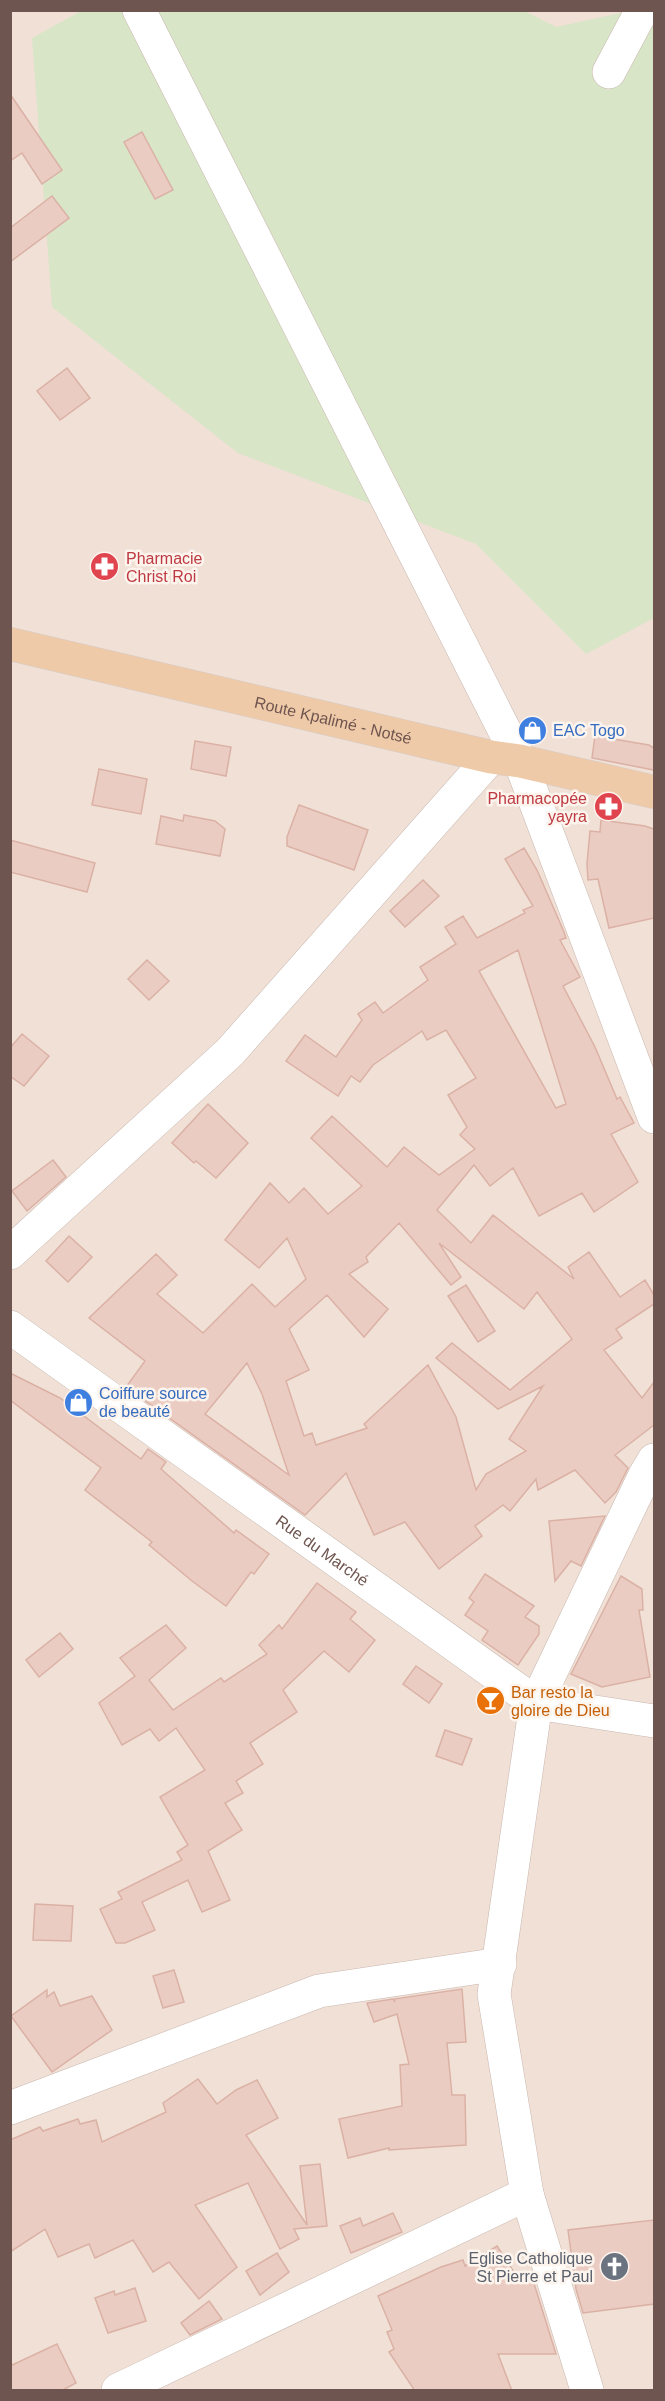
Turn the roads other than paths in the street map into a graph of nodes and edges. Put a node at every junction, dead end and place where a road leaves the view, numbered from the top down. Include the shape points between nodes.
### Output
1 (139, 10) edge
2 (642, 10) edge
3 (609, 72) dead end
4 (10, 644) edge
5 (506, 759) junction
6 (654, 792) edge
7 (654, 1117) edge
8 (10, 1253) edge
9 (10, 1327) edge
10 (654, 1460) edge
11 (536, 1703) junction
12 (654, 1721) edge
13 (500, 1964) junction
14 (10, 2108) edge
15 (527, 2194) junction
16 (118, 2391) edge
17 (587, 2391) edge

1 - 5 street
2 - 3 street
4 - 5 main road, Route Kpalimé - Notsé
5 - 6 main road, Route Kpalimé - Notsé
5 - 7 street
5 - 8 street via 230,1053
9 - 11 street, Rue du Marché
10 - 11 street
11 - 12 street, Rue du Marché
11 - 13 street
13 - 14 street via 319,1991
13 - 15 street via 494,1994
15 - 16 street
15 - 17 street

